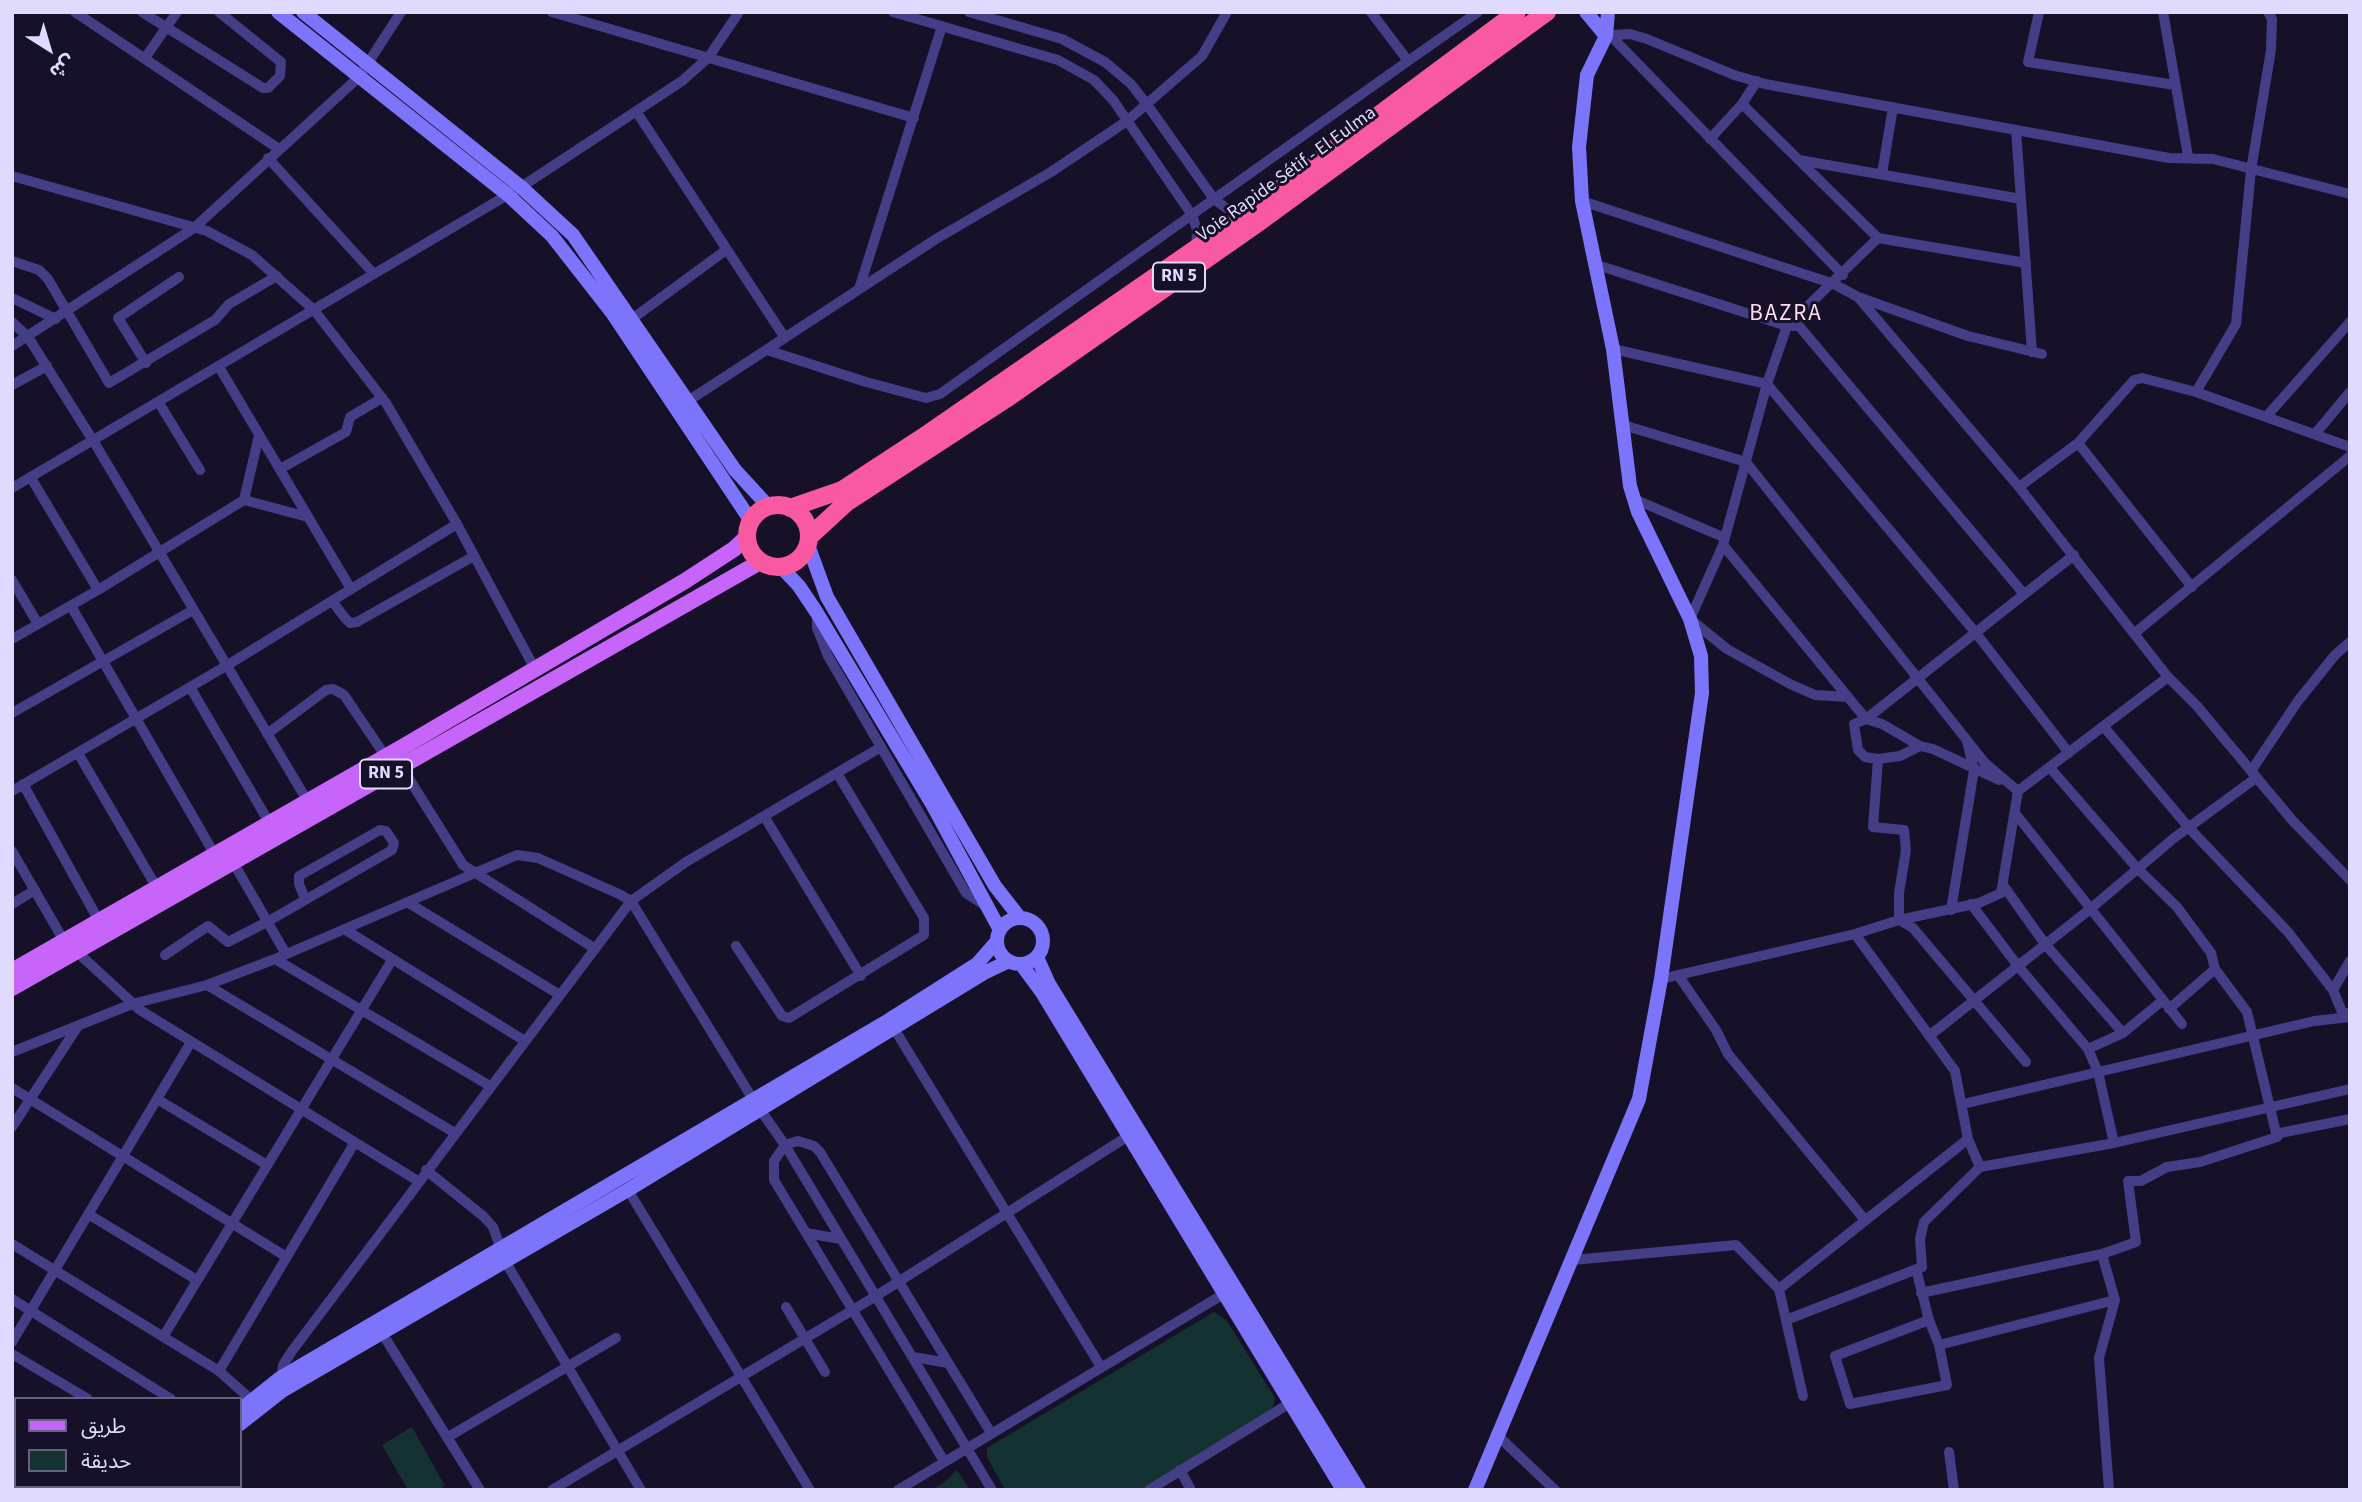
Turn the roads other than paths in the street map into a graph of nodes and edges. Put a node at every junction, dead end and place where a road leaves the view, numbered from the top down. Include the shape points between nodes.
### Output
1 (75, 12) edge
2 (142, 12) edge
3 (177, 12) edge
4 (219, 12) edge
5 (278, 12) edge
6 (303, 12) edge
7 (401, 12) edge
8 (552, 12) edge
9 (739, 12) edge
10 (893, 12) edge
11 (969, 12) edge
12 (1227, 12) edge
13 (1371, 12) edge
14 (1478, 12) edge
15 (1517, 12) edge
16 (1547, 12) edge
17 (1586, 12) edge
18 (1608, 12) edge
19 (2039, 12) edge
20 (2163, 12) edge
21 (2268, 12) edge
22 (575, 16) edge
23 (942, 26) junction
24 (167, 27) junction
25 (1609, 36) junction
26 (145, 58) junction
27 (708, 58) junction
28 (1408, 61) junction
29 (369, 65) junction
30 (359, 77) junction
31 (1757, 81) junction
32 (2175, 85) junction
33 (1742, 104) junction
34 (1148, 106) junction
35 (1893, 107) junction
36 (636, 111) junction
37 (914, 118) junction
38 (1128, 121) junction
39 (2016, 130) junction
40 (1710, 139) junction
41 (279, 149) junction
42 (2188, 156) junction
43 (268, 158) junction
44 (1799, 160) junction
45 (2251, 170) junction
46 (1882, 174) junction
47 (12, 176) edge
48 (521, 187) junction
49 (2350, 194) edge
50 (508, 195) junction
51 (1214, 199) junction
52 (2021, 199) junction
53 (1583, 201) junction
54 (1246, 214) junction
55 (1192, 215) junction
56 (194, 228) junction
57 (1878, 238) junction
58 (1196, 249) junction
59 (726, 250) junction
60 (12, 261) edge
61 (2026, 263) junction
62 (1594, 264) junction
63 (374, 274) junction
64 (1843, 275) junction
65 (276, 276) junction
66 (179, 277) dead end
67 (1834, 284) junction
68 (859, 289) junction
69 (1858, 297) junction
70 (12, 298) edge
71 (314, 310) junction
72 (65, 312) junction
73 (56, 319) junction
74 (632, 319) junction
75 (12, 322) edge
76 (2350, 322) edge
77 (1787, 326) junction
78 (28, 337) junction
79 (785, 338) junction
80 (12, 346) edge
81 (766, 349) junction
82 (1613, 349) junction
83 (146, 363) junction
84 (47, 366) junction
85 (219, 367) junction
86 (1767, 384) junction
87 (12, 385) edge
88 (2196, 392) junction
89 (2350, 392) edge
90 (382, 398) junction
91 (688, 401) junction
92 (159, 403) junction
93 (2266, 416) junction
94 (1623, 425) junction
95 (2315, 434) junction
96 (259, 435) junction
97 (94, 442) junction
98 (2078, 443) junction
99 (2349, 455) edge
100 (1746, 462) junction
101 (279, 469) junction
102 (200, 470) dead end
103 (31, 478) junction
104 (2019, 487) junction
105 (12, 488) edge
106 (1634, 499) junction
107 (244, 500) junction
108 (769, 507) junction
109 (790, 508) junction
110 (308, 517) junction
111 (457, 524) junction
112 (749, 529) junction
113 (808, 541) junction
114 (1723, 541) junction
115 (158, 551) junction
116 (2074, 555) junction
117 (474, 556) junction
118 (760, 562) junction
119 (781, 567) junction
120 (12, 580) edge
121 (2192, 586) junction
122 (351, 589) junction
123 (98, 590) junction
124 (2024, 594) junction
125 (332, 601) junction
126 (71, 606) junction
127 (193, 610) junction
128 (817, 613) junction
129 (1690, 619) junction
130 (38, 624) junction
131 (1975, 632) junction
132 (2136, 632) junction
133 (12, 639) edge
134 (2350, 642) edge
135 (102, 662) junction
136 (226, 666) junction
137 (535, 669) junction
138 (1919, 676) junction
139 (2168, 677) junction
140 (190, 687) junction
141 (1848, 697) junction
142 (12, 713) edge
143 (1866, 719) junction
144 (134, 720) junction
145 (2104, 727) junction
146 (267, 734) junction
147 (1966, 737) junction
148 (1920, 746) junction
149 (881, 747) junction
150 (78, 752) junction
151 (2070, 753) junction
152 (386, 757) junction
153 (1878, 759) junction
154 (401, 766) junction
155 (1974, 769) junction
156 (2051, 769) junction
157 (837, 773) junction
158 (2254, 774) junction
159 (2005, 782) junction
160 (23, 785) junction
161 (12, 790) edge
162 (2018, 791) junction
163 (308, 803) junction
164 (2015, 813) junction
165 (764, 816) junction
166 (270, 824) junction
167 (2190, 828) junction
168 (12, 851) edge
169 (215, 855) junction
170 (233, 862) junction
171 (2137, 868) junction
172 (473, 873) junction
173 (2350, 880) edge
174 (2003, 885) junction
175 (157, 888) junction
176 (35, 891) junction
177 (305, 899) junction
178 (631, 901) junction
179 (407, 902) junction
180 (12, 904) edge
181 (1971, 904) junction
182 (991, 908) junction
183 (1951, 910) junction
184 (2089, 910) junction
185 (1020, 918) junction
186 (1899, 920) junction
187 (99, 921) junction
188 (267, 922) junction
189 (344, 929) junction
190 (1856, 934) junction
191 (999, 935) junction
192 (2045, 944) junction
193 (70, 946) junction
194 (736, 946) dead end
195 (594, 948) junction
196 (286, 954) junction
197 (165, 955) dead end
198 (1037, 957) junction
199 (275, 959) junction
200 (392, 960) junction
201 (2350, 961) edge
202 (1015, 963) junction
203 (2018, 966) junction
204 (2215, 969) junction
205 (12, 971) edge
206 (1678, 975) junction
207 (861, 976) junction
208 (1661, 979) junction
209 (207, 985) junction
210 (12, 988) edge
211 (2333, 990) junction
212 (560, 995) junction
213 (1974, 1000) junction
214 (132, 1004) junction
215 (2166, 1005) junction
216 (362, 1009) junction
217 (2350, 1015) edge
218 (2182, 1024) dead end
219 (79, 1026) junction
220 (895, 1030) junction
221 (2123, 1033) junction
222 (2254, 1035) junction
223 (1929, 1036) junction
224 (525, 1041) junction
225 (191, 1042) junction
226 (2088, 1049) junction
227 (12, 1052) edge
228 (332, 1059) junction
229 (2026, 1062) dead end
230 (2098, 1072) junction
231 (490, 1086) junction
232 (12, 1088) edge
233 (2350, 1089) edge
234 (30, 1098) junction
235 (157, 1099) junction
236 (1963, 1104) junction
237 (757, 1106) junction
238 (2270, 1108) junction
239 (301, 1109) junction
240 (2350, 1119) edge
241 (12, 1127) edge
242 (455, 1133) junction
243 (1134, 1133) junction
244 (2277, 1137) junction
245 (1968, 1139) junction
246 (355, 1142) junction
247 (2114, 1143) junction
248 (785, 1145) junction
249 (123, 1155) junction
250 (267, 1165) junction
251 (1979, 1167) junction
252 (426, 1170) junction
253 (418, 1181) junction
254 (628, 1190) junction
255 (1007, 1212) junction
256 (88, 1214) junction
257 (1865, 1220) junction
258 (232, 1223) junction
259 (806, 1233) junction
260 (841, 1239) junction
261 (12, 1244) edge
262 (2102, 1254) junction
263 (503, 1255) junction
264 (285, 1256) junction
265 (1573, 1260) junction
266 (1916, 1269) junction
267 (54, 1270) junction
268 (197, 1280) junction
269 (899, 1281) junction
270 (1779, 1289) junction
271 (1229, 1290) junction
272 (1921, 1293) junction
273 (876, 1296) junction
274 (12, 1299) edge
275 (2115, 1300) junction
276 (786, 1307) dead end
277 (853, 1309) junction
278 (31, 1310) junction
279 (1786, 1320) junction
280 (1928, 1320) junction
281 (383, 1333) junction
282 (163, 1337) junction
283 (616, 1338) dead end
284 (805, 1338) junction
285 (12, 1342) edge
286 (1939, 1345) junction
287 (12, 1354) edge
288 (913, 1357) junction
289 (948, 1363) junction
290 (568, 1365) junction
291 (1101, 1367) junction
292 (219, 1371) junction
293 (825, 1372) dead end
294 (742, 1375) junction
295 (281, 1385) junction
296 (1803, 1396) dead end
297 (85, 1397) edge
298 (168, 1397) edge
299 (1296, 1399) junction
300 (250, 1405) edge
301 (991, 1433) junction
302 (1496, 1434) junction
303 (448, 1437) junction
304 (967, 1448) junction
305 (617, 1450) junction
306 (1949, 1452) dead end
307 (944, 1461) junction
308 (1180, 1470) junction
309 (480, 1490) edge
310 (552, 1490) edge
311 (641, 1490) edge
312 (810, 1490) edge
313 (898, 1490) edge
314 (992, 1490) edge
315 (1149, 1490) edge
316 (1191, 1490) edge
317 (1343, 1490) edge
318 (1359, 1490) edge
319 (1475, 1490) edge
320 (1555, 1490) edge
321 (1954, 1490) edge
322 (2109, 1490) edge

1 - 26 street
2 - 24 street
3 - 24 street
4 - 24 street via 281,62 280,76 272,85 262,88
5 - 30 street
6 - 29 street
7 - 29 street
8 - 22 street
9 - 27 street
10 - 23 street
11 - 34 street via 1077,45 1119,72
12 - 34 street via 1202,56
13 - 28 street
14 - 28 street
15 - 54 highway, Voie Rapide Sétif - El Eulma / RN 5
16 - 113 highway, Voie Rapide Sétif - El Eulma / RN 5 via 1255,225 1006,399 846,503
17 - 25 street
18 - 25 street
19 - 32 street via 2028,62
20 - 32 street
21 - 45 street via 2271,50
22 - 27 street
23 - 37 street
23 - 38 street via 1071,65 1104,90
24 - 26 street
25 - 31 street via 1630,34 1647,39
25 - 40 street
25 - 53 street via 1587,75 1579,147
26 - 41 street
27 - 36 street
27 - 37 street
28 - 51 street
29 - 30 street
29 - 48 street
30 - 41 street
30 - 50 street
31 - 33 street
31 - 35 street
32 - 42 street
33 - 40 street
33 - 44 street
34 - 38 street
34 - 51 street
35 - 39 street
35 - 46 street
36 - 48 street
36 - 59 street
37 - 68 street
38 - 55 street
38 - 68 street
39 - 42 street via 2169,158
39 - 52 street
40 - 64 street
41 - 43 street
42 - 45 street
43 - 56 street
43 - 63 street
44 - 46 street
44 - 57 street
45 - 49 street
45 - 88 street via 2236,324
46 - 52 street
47 - 56 street
48 - 50 street
48 - 74 street via 573,235
50 - 63 street
50 - 112 street via 552,236 598,294
51 - 54 street
51 - 55 street
52 - 61 street
53 - 62 street
53 - 67 street
54 - 58 highway, Voie Rapide Sétif - El Eulma / RN 5
55 - 58 street
55 - 81 street via 940,394 926,398
56 - 65 street via 252,255
56 - 72 street
57 - 61 street
57 - 64 street
58 - 109 highway, Voie Rapide Sétif - El Eulma / RN 5 via 872,472 842,490
59 - 74 street
59 - 79 street
60 - 72 street via 43,272
61 - 69 street via 2037,353 1968,336
62 - 77 street
62 - 82 street
63 - 71 street
64 - 67 street
65 - 71 street
65 - 83 street
66 - 83 street via 118,318
67 - 69 street
67 - 77 street
68 - 79 street
69 - 104 street
70 - 73 street
71 - 85 street
71 - 90 street
72 - 73 street
72 - 83 street via 109,383
73 - 78 street
74 - 91 street
75 - 78 street
76 - 93 street
77 - 86 street
77 - 124 street via 1798,326 1809,335
78 - 80 street
78 - 84 street
79 - 81 street
81 - 91 street
82 - 86 street
82 - 94 street
84 - 87 street
84 - 97 street
85 - 92 street
85 - 96 street
86 - 100 street
86 - 131 street
88 - 93 street
88 - 98 street via 2134,380
89 - 95 street
90 - 101 street via 350,417 345,432
90 - 111 street
91 - 108 street via 735,470
92 - 97 street
92 - 102 street
93 - 95 street
94 - 100 street
94 - 106 street
95 - 99 street
96 - 101 street
96 - 107 street
97 - 103 street
97 - 115 street
98 - 104 street
98 - 121 street
99 - 121 street
100 - 114 street
100 - 138 street
101 - 110 street
103 - 105 street
103 - 123 street
104 - 116 street
106 - 114 street
106 - 129 street
107 - 110 street
107 - 115 street
108 - 109 highway
108 - 112 highway
109 - 113 highway via 804,520
110 - 122 street
111 - 117 street
111 - 122 street
112 - 118 highway via 749,547
112 - 137 main road, RN 5 via 734,550
113 - 119 highway via 797,561
113 - 185 street via 827,597 995,886
114 - 129 street
114 - 141 street
115 - 123 street
115 - 127 street
116 - 124 street
116 - 132 street
117 - 125 street via 357,622 350,623
117 - 137 street
118 - 119 highway
118 - 154 main road, RN 5
119 - 128 street
120 - 130 street
121 - 132 street
122 - 125 street
123 - 126 street
124 - 131 street
125 - 136 street
126 - 130 street
126 - 135 street
127 - 135 street
127 - 136 street
128 - 149 street via 817,628 828,656
128 - 182 street
129 - 141 street via 1727,649 1790,684 1815,695
129 - 208 street via 1701,656 1702,693
130 - 133 street
131 - 138 street
131 - 151 street
132 - 139 street
134 - 158 street via 2298,701
135 - 142 street
135 - 144 street
136 - 140 street
136 - 146 street
137 - 152 main road, RN 5
138 - 143 street
138 - 147 street
139 - 145 street
139 - 158 street
140 - 144 street
140 - 166 street
141 - 143 street
143 - 148 street
143 - 153 street via 1854,724 1858,750 1865,757
144 - 150 street
144 - 169 street
145 - 151 street
145 - 167 street
146 - 152 street via 333,689 344,695
146 - 163 street
147 - 155 street
147 - 159 street
148 - 153 street via 1900,756
148 - 155 street
149 - 157 street
149 - 182 street via 966,893
150 - 160 street
150 - 175 street
151 - 156 street
152 - 163 main road, RN 5
153 - 186 street via 1872,827 1903,830 1906,850
154 - 170 main road, RN 5
154 - 172 street via 463,865
155 - 159 street
155 - 183 street
156 - 162 street
156 - 171 street
157 - 165 street
157 - 207 street via 924,918 926,929 924,935
158 - 167 street
158 - 173 street via 2328,861
159 - 162 street
160 - 161 street
160 - 187 street
162 - 164 street
163 - 166 main road, RN 5
164 - 174 street
164 - 184 street
165 - 178 street
165 - 207 street
166 - 169 main road, RN 5
167 - 171 street
167 - 211 street via 2288,932
168 - 176 street
169 - 175 main road, RN 5
170 - 188 street
170 - 193 main road, RN 5
171 - 184 street
171 - 204 street via 2177,907 2211,953
172 - 178 street via 526,855
172 - 179 street
172 - 195 street
174 - 181 street via 1993,898
174 - 192 street
175 - 187 main road, RN 5
176 - 180 street
176 - 193 street
177 - 177 street via 298,880 302,874 380,830 386,831 394,844 392,850
177 - 188 street
178 - 195 street
178 - 237 street
179 - 189 street
179 - 212 street
181 - 183 street
181 - 203 street
182 - 191 street
183 - 186 street
184 - 192 street
184 - 215 street
185 - 191 street via 1009,922
185 - 198 street via 1034,923 1042,933 1043,946
186 - 190 street
186 - 213 street via 1913,928
187 - 193 main road, RN 5
188 - 196 street
188 - 197 street via 228,942 208,926
189 - 196 street
189 - 200 street
190 - 206 street
190 - 223 street
191 - 202 street via 1000,953
191 - 237 street via 972,967
192 - 203 street
192 - 221 street
193 - 205 main road, RN 5
193 - 210 main road, RN 5
193 - 214 street
194 - 207 street via 782,1016 795,1016
195 - 212 street
196 - 199 street
198 - 202 street
198 - 243 street
199 - 209 street
199 - 216 street
200 - 216 street
200 - 224 street
201 - 211 street
202 - 220 street via 975,978
202 - 243 street
203 - 213 street
203 - 226 street
204 - 215 street
204 - 222 street via 2247,1012
206 - 208 street
206 - 257 street via 1728,1054
208 - 265 street via 1639,1098
209 - 214 street
209 - 228 street
211 - 217 street via 2342,1012
212 - 224 street
213 - 223 street
213 - 229 street
214 - 219 street
214 - 225 street
215 - 218 street
215 - 221 street
216 - 228 street
216 - 231 street
217 - 222 street
219 - 227 street
219 - 234 street
220 - 237 street
220 - 255 street
221 - 226 street
222 - 230 street
222 - 238 street
223 - 236 street via 1955,1071
224 - 231 street
225 - 235 street
225 - 239 street
226 - 230 street
228 - 239 street
228 - 242 street
230 - 236 street
230 - 247 street
231 - 242 street
232 - 234 street
233 - 238 street
234 - 241 street
234 - 249 street
235 - 249 street
235 - 250 street
236 - 245 street
237 - 248 street
237 - 254 street
237 - 263 street
238 - 244 street
238 - 247 street
239 - 246 street
239 - 250 street
240 - 244 street
242 - 252 street
243 - 255 street
243 - 271 street
244 - 262 street via 2200,1162 2167,1167 2141,1181 2128,1181 2136,1242
245 - 251 street
245 - 257 street
246 - 253 street
246 - 264 street
247 - 251 street
248 - 259 street via 774,1161 774,1180
248 - 260 street
248 - 269 street via 798,1141 820,1152
249 - 256 street
249 - 258 street
250 - 258 street
251 - 266 street via 1924,1222 1922,1267
252 - 253 street
252 - 263 street via 484,1216 497,1234
253 - 295 street via 292,1351 283,1365
254 - 263 street
254 - 294 street
255 - 269 street
255 - 291 street
256 - 267 street
256 - 268 street
257 - 270 street
258 - 264 street
258 - 268 street
259 - 260 street
259 - 277 street
260 - 273 street
261 - 267 street
262 - 272 street
262 - 275 street
263 - 281 street
263 - 290 street
263 - 295 street
264 - 292 street
265 - 270 street via 1736,1245
265 - 302 street
266 - 272 street
266 - 279 street
267 - 278 street
267 - 282 street
268 - 282 street
269 - 273 street
269 - 289 street
270 - 279 street
271 - 291 street
271 - 299 street
272 - 280 street
273 - 277 street
273 - 288 street
274 - 278 street
275 - 286 street
275 - 322 street via 2099,1358
276 - 284 street
277 - 284 street
277 - 307 street
278 - 285 street
278 - 298 street
279 - 296 street
280 - 286 street
280 - 286 street via 1835,1356 1850,1404 1947,1385
281 - 295 street
281 - 303 street
282 - 292 street
283 - 290 street
284 - 293 street
284 - 294 street
287 - 297 street
288 - 289 street
288 - 304 street
289 - 301 street
290 - 303 street
290 - 305 street
291 - 301 street
292 - 300 street
294 - 305 street
294 - 312 street
295 - 300 street
299 - 308 street
299 - 317 street
299 - 318 street
301 - 304 street
302 - 319 street
302 - 320 street
303 - 309 street
304 - 307 street
304 - 314 street
305 - 310 street
305 - 311 street
306 - 321 street
307 - 313 street
308 - 315 street
308 - 316 street

